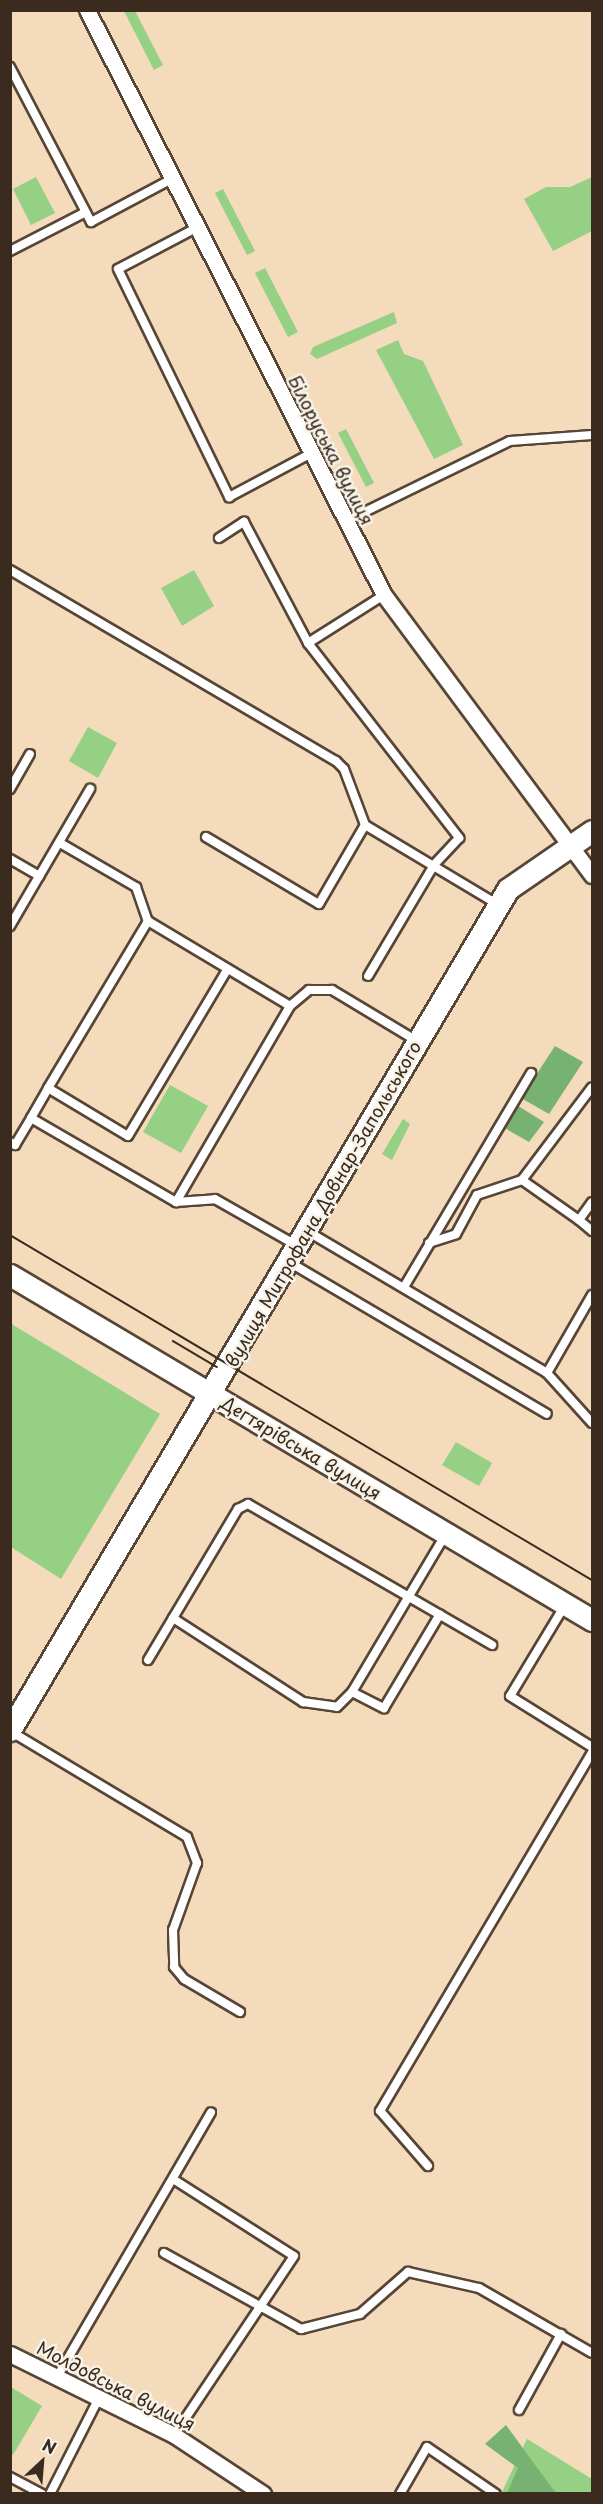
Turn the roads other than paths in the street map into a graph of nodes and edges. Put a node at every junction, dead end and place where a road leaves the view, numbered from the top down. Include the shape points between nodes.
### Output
1 (87, 10) edge
2 (10, 67) edge
3 (172, 180) junction
4 (86, 212) junction
5 (198, 227) junction
6 (10, 251) edge
7 (592, 435) edge
8 (310, 454) junction
9 (344, 522) junction
10 (219, 538) dead end
11 (10, 570) edge
12 (384, 595) junction
13 (308, 643) junction
14 (30, 754) dead end
15 (10, 789) edge
16 (90, 789) dead end
17 (365, 825) junction
18 (592, 831) edge
19 (206, 837) dead end
20 (60, 843) junction
21 (569, 847) junction
22 (10, 860) edge
23 (434, 865) junction
24 (592, 875) edge
25 (40, 876) junction
26 (499, 905) junction
27 (148, 921) junction
28 (10, 926) edge
29 (227, 970) junction
30 (368, 976) dead end
31 (290, 1006) junction
32 (418, 1042) junction
33 (531, 1073) dead end
34 (592, 1087) edge
35 (48, 1088) junction
36 (30, 1118) junction
37 (10, 1142) edge
38 (522, 1180) junction
39 (176, 1202) junction
40 (592, 1202) edge
41 (579, 1220) junction
42 (592, 1231) edge
43 (429, 1243) junction
44 (297, 1246) junction
45 (10, 1275) edge
46 (404, 1287) junction
47 (592, 1295) edge
48 (547, 1372) junction
49 (211, 1394) junction
50 (547, 1414) dead end
51 (592, 1423) edge
52 (446, 1533) junction
53 (410, 1596) junction
54 (565, 1604) junction
55 (440, 1614) junction
56 (172, 1618) junction
57 (592, 1620) edge
58 (492, 1645) dead end
59 (148, 1660) dead end
60 (352, 1692) junction
61 (10, 1731) edge
62 (592, 1747) edge
63 (592, 1752) edge
64 (240, 2012) dead end
65 (211, 2112) dead end
66 (428, 2166) dead end
67 (173, 2179) junction
68 (164, 2253) dead end
69 (260, 2307) junction
70 (561, 2334) junction
71 (592, 2353) edge
72 (10, 2354) edge
73 (57, 2377) junction
74 (99, 2398) junction
75 (519, 2410) dead end
76 (174, 2435) junction
77 (10, 2477) edge
78 (241, 2488) edge
79 (42, 2493) edge
80 (50, 2493) edge
81 (263, 2493) edge
82 (400, 2493) edge
83 (496, 2493) edge

1 - 3 street, Білоруська вулиця
2 - 4 lane
3 - 4 lane via 91,222
3 - 5 street, Білоруська вулиця
4 - 6 lane
5 - 8 street, Білоруська вулиця
5 - 8 lane via 118,269 229,497
7 - 9 lane via 510,441
8 - 9 street, Білоруська вулиця
9 - 12 street, Білоруська вулиця
10 - 13 lane via 244,522
11 - 17 lane via 336,762 344,769
12 - 13 lane
12 - 21 street, Білоруська вулиця
13 - 23 lane via 459,838
14 - 15 lane
16 - 20 lane
17 - 19 lane via 319,904
17 - 23 lane
18 - 21 street, вулиця Митрофана Довнар-Запольського
20 - 25 lane
20 - 27 lane via 136,887
21 - 24 street, Білоруська вулиця
21 - 26 street, вулиця Митрофана Довнар-Запольського via 508,890
22 - 25 lane
23 - 26 lane
23 - 30 lane
25 - 28 lane
26 - 32 street, вулиця Митрофана Довнар-Запольського
27 - 29 lane
27 - 35 lane
29 - 31 lane
29 - 35 lane via 128,1136
31 - 32 lane via 309,990 332,990
31 - 39 lane
32 - 44 street, вулиця Митрофана Довнар-Запольського
33 - 43 lane
34 - 38 lane
35 - 36 lane
36 - 37 lane via 15,1145
36 - 39 lane
38 - 41 lane
38 - 43 lane via 477,1195 456,1234
39 - 44 lane via 215,1200
40 - 41 lane
41 - 42 lane
43 - 46 lane
44 - 46 lane
44 - 49 street, вулиця Митрофана Довнар-Запольського
44 - 50 lane
45 - 49 street, Дегтярівська вулиця
46 - 48 lane
47 - 48 lane
48 - 51 lane
49 - 52 street, Дегтярівська вулиця
49 - 61 street, вулиця Митрофана Довнар-Запольського
52 - 53 lane
52 - 54 street, Дегтярівська вулиця
53 - 55 lane
53 - 56 lane via 248,1504 238,1509
53 - 60 lane
54 - 57 street, Дегтярівська вулиця
54 - 62 lane via 510,1696
55 - 58 lane
55 - 60 lane via 384,1708
56 - 59 lane
56 - 60 lane via 303,1702 337,1707
61 - 64 lane via 187,1837 197,1863 173,1929 174,1967 184,1979
63 - 66 lane via 380,2111
65 - 67 lane
67 - 69 lane via 294,2256
67 - 73 lane
68 - 69 lane
69 - 70 lane via 301,2329 324,2327 360,2314 408,2272 478,2288
69 - 76 lane
70 - 71 lane
70 - 75 lane
72 - 73 street, Молдовська вулиця
73 - 74 street, Молдовська вулиця
74 - 76 street, Молдовська вулиця
74 - 80 lane
76 - 78 street, Молдовська вулиця
77 - 79 lane
78 - 81 street, Молдовська вулиця
82 - 83 lane via 427,2447

